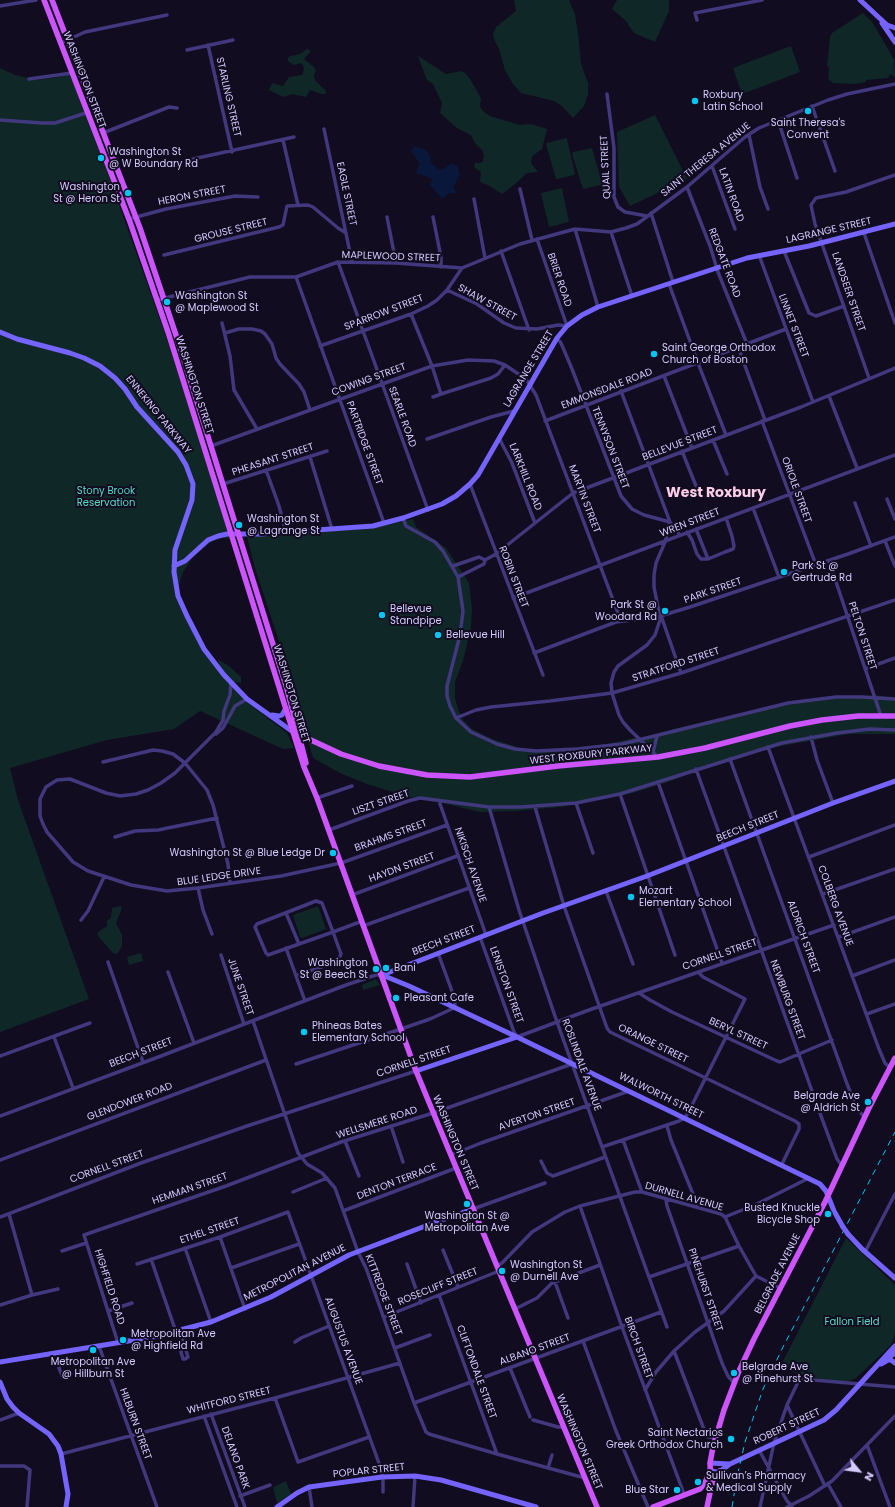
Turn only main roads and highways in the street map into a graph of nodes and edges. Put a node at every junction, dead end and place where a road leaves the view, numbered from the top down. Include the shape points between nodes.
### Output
1 (44, 0) edge
2 (52, 0) edge
3 (895, 716) edge
4 (293, 732) junction
5 (300, 735) junction
6 (310, 781) junction
7 (895, 1058) edge
8 (710, 1467) junction
9 (720, 1471) road end
10 (711, 1488) junction
11 (700, 1489) junction
12 (708, 1498) junction
13 (597, 1507) edge
14 (653, 1507) edge
15 (707, 1507) edge

1 - 4 main road, WASHINGTON STREET via 157,300
2 - 5 main road, WASHINGTON STREET via 136,217 211,446
3 - 5 main road, WEST ROXBURY PARKWAY via 818,721 658,757 479,776 401,772 340,754
4 - 5 main road, WEST ROXBURY PARKWAY
4 - 6 main road, WASHINGTON STREET via 297,750
5 - 6 main road, WASHINGTON STREET
6 - 13 main road, WASHINGTON STREET via 416,1071
7 - 8 main road, BELGRADE AVENUE via 746,1355 724,1410 715,1438
8 - 10 main road, BELGRADE AVENUE
8 - 11 main road via 705,1483
9 - 10 main road
10 - 12 main road, BELGRADE AVENUE
11 - 12 main road via 706,1491
11 - 14 main road
12 - 15 main road, BELGRADE AVENUE

